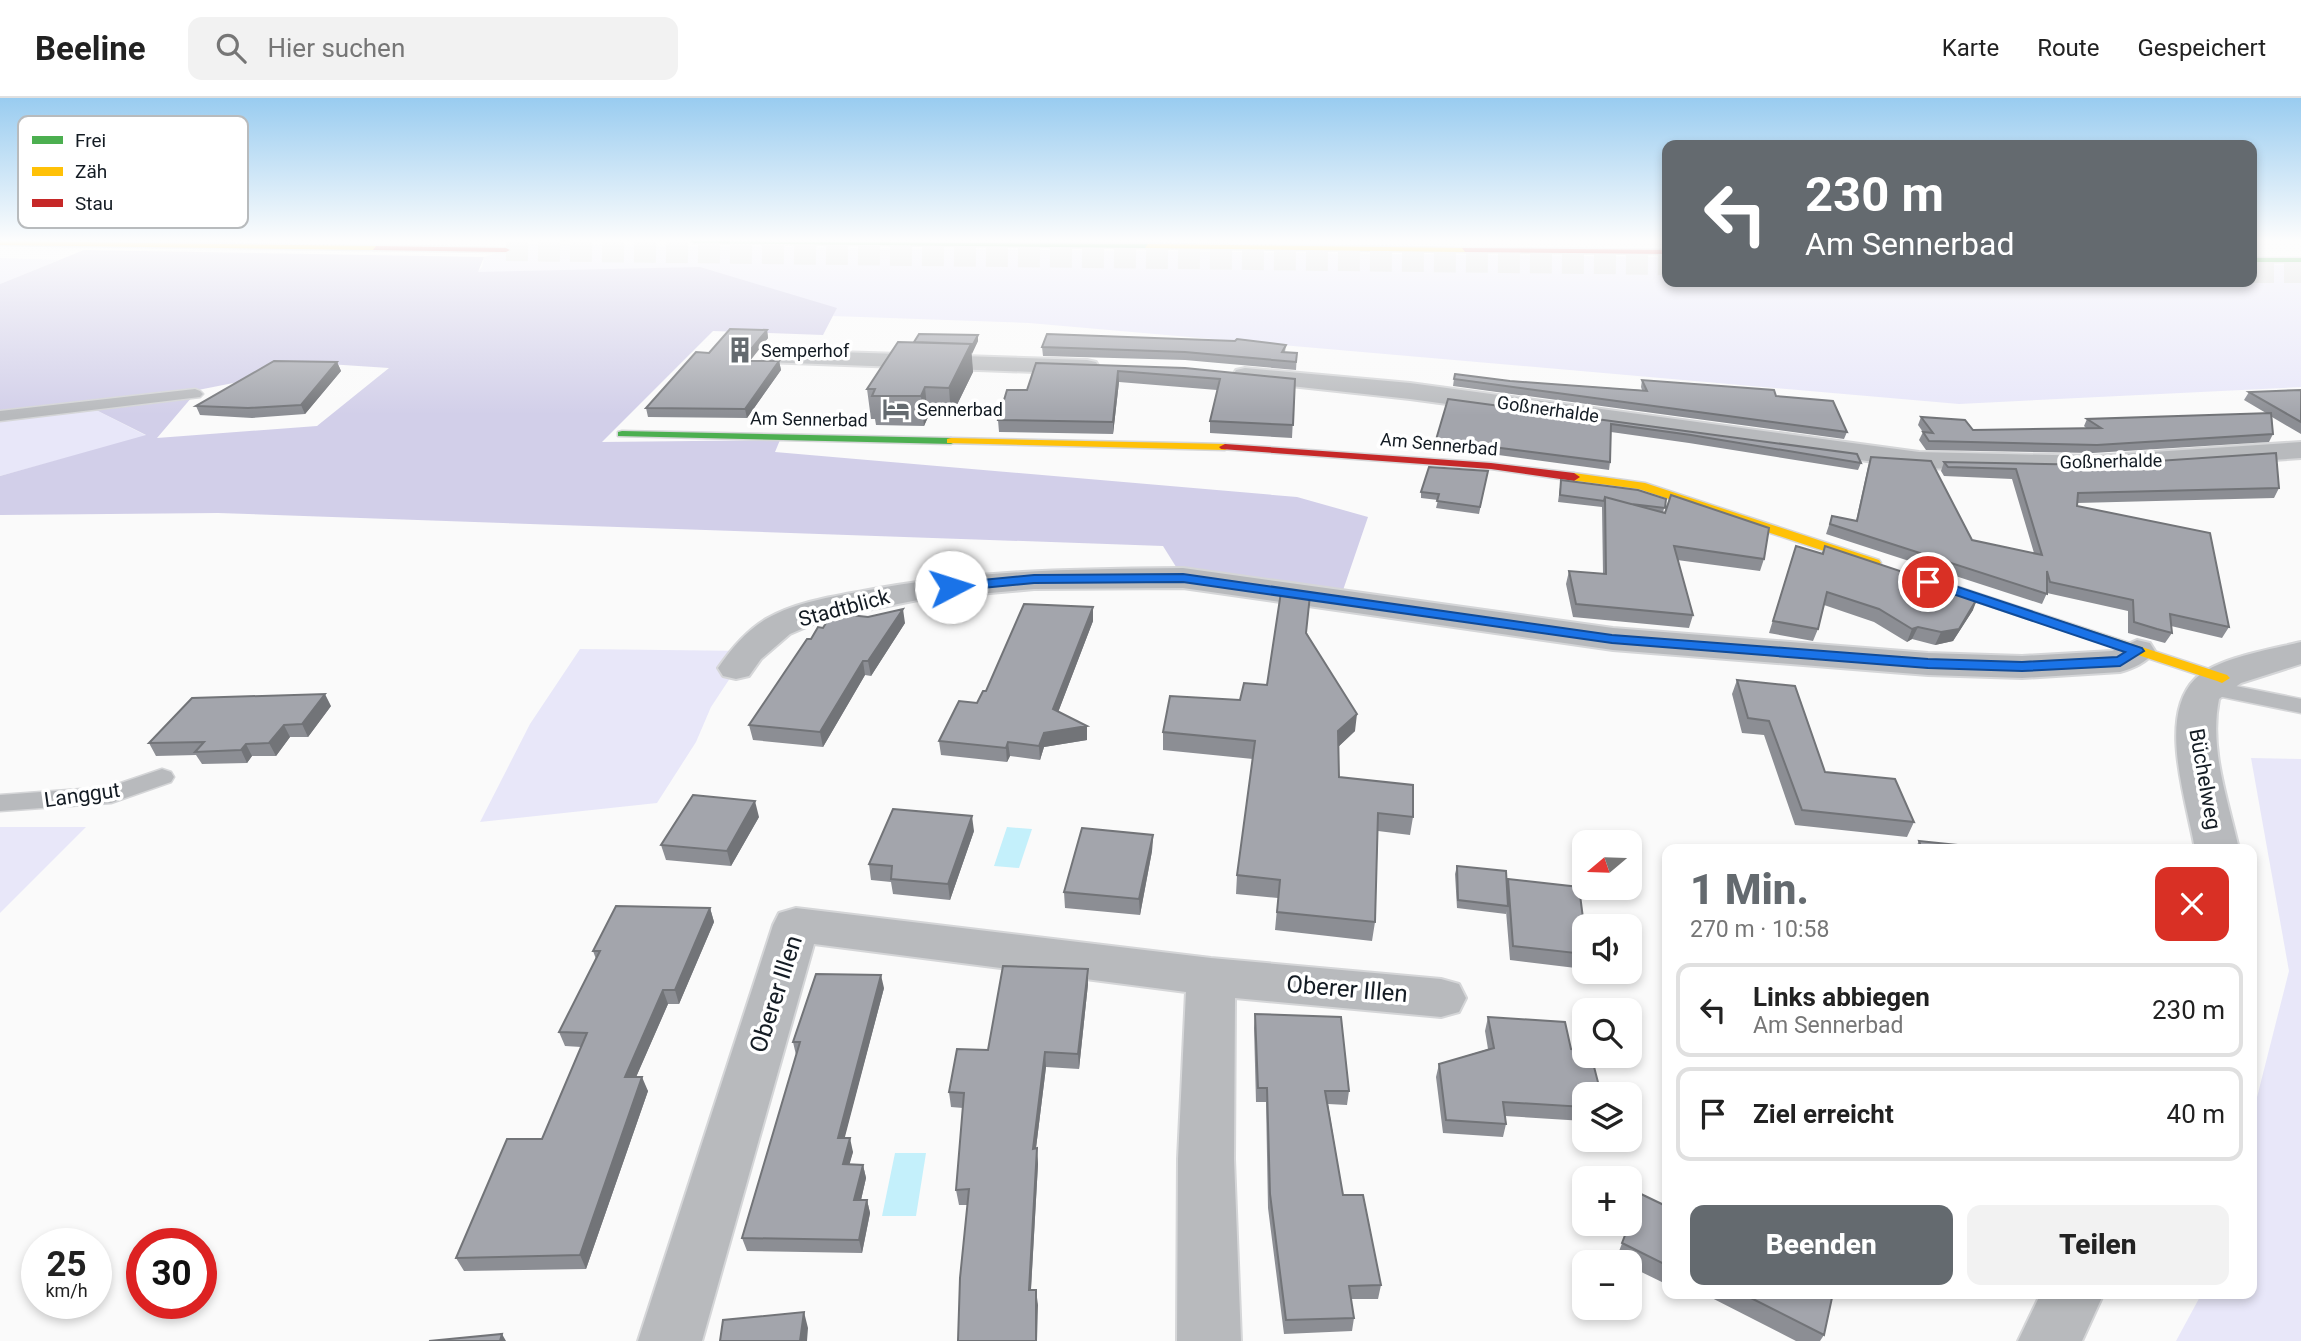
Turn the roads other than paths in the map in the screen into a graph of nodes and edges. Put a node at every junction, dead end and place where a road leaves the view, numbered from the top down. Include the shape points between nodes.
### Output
1 (784, 358) dead end
2 (1118, 368) edge
3 (1224, 373) edge
4 (195, 394) dead end
5 (0, 416) edge
6 (622, 434) dead end
7 (2301, 450) edge
8 (1889, 568) edge
9 (1915, 577) edge
10 (2137, 651) junction
11 (2301, 653) edge
12 (736, 668) dead end
13 (2214, 682) junction
14 (2301, 706) edge
15 (162, 777) dead end
16 (0, 803) edge
17 (2216, 844) edge
18 (1211, 977) junction
19 (1441, 998) dead end
20 (2070, 1299) edge
21 (670, 1341) edge
22 (1209, 1341) edge
23 (2050, 1341) edge

1 - 2 street
3 - 7 street, Goßnerhalde via 1410,391 1919,460 2093,464
4 - 5 lane
6 - 8 main road, Am Sennerbad via 1223,447 1492,466 1641,485
9 - 10 main road
10 - 12 street, Stadtblick via 2120,661 2022,667 1928,664 1612,639 1183,578 1047,579 923,590 817,610 778,627 748,651
10 - 13 main road
11 - 13 street
13 - 14 lane
13 - 17 street, Büchelweg via 2194,720
15 - 16 lane, Langgut via 111,795
18 - 19 street, Oberer Illen
18 - 21 street, Oberer Illen via 796,925
18 - 22 street via 1206,1159
20 - 23 street

